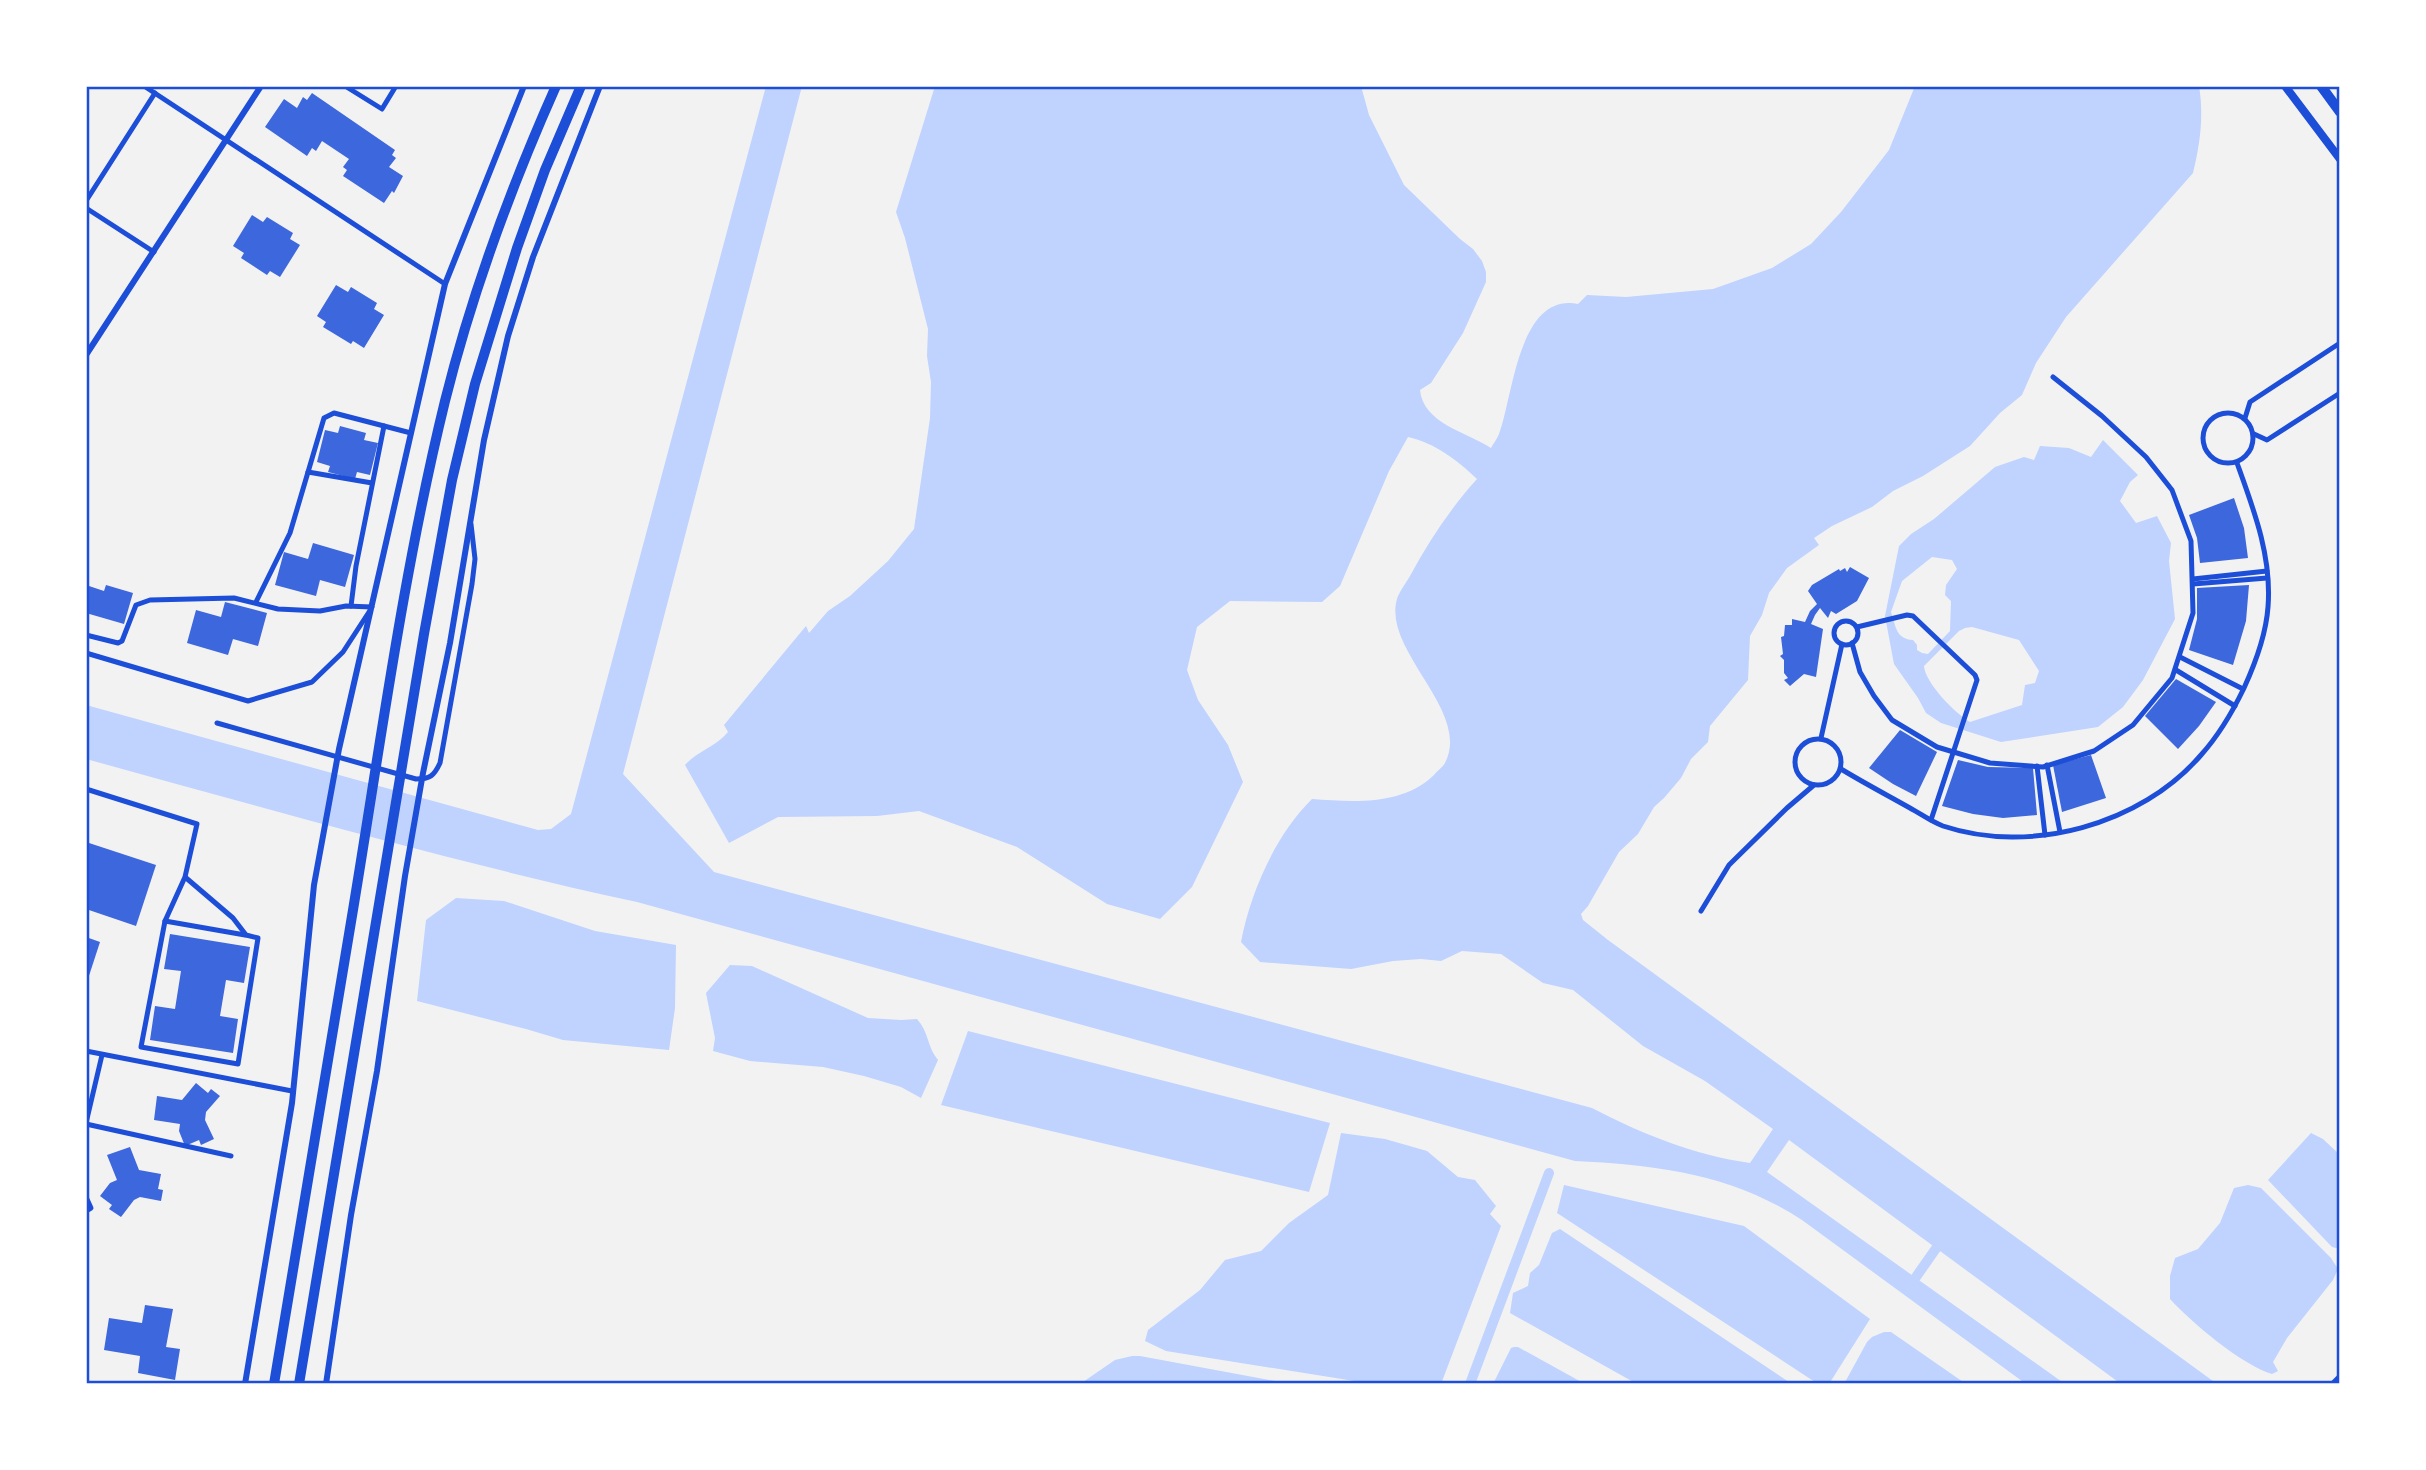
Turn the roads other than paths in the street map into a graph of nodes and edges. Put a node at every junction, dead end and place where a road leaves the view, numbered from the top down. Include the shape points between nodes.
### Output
1 (144, 86) edge
2 (261, 86) edge
3 (345, 86) edge
4 (396, 86) edge
5 (524, 86) edge
6 (556, 86) edge
7 (581, 86) edge
8 (600, 86) edge
9 (2285, 86) edge
10 (2321, 86) edge
11 (155, 93) junction
12 (2340, 112) edge
13 (228, 139) junction
14 (2340, 159) edge
15 (86, 201) edge
16 (86, 208) edge
17 (154, 252) junction
18 (445, 284) junction
19 (2340, 343) edge
20 (86, 355) edge
21 (2053, 377) dead end
22 (2340, 393) edge
23 (2245, 418) junction
24 (384, 426) junction
25 (411, 433) junction
26 (2254, 434) junction
27 (2237, 463) junction
28 (308, 472) junction
29 (372, 483) junction
30 (471, 524) junction
31 (2267, 571) junction
32 (2267, 578) junction
33 (2193, 581) junction
34 (256, 603) junction
35 (351, 606) junction
36 (372, 607) junction
37 (1857, 627) junction
38 (86, 635) edge
39 (1852, 643) junction
40 (1842, 644) junction
41 (86, 653) edge
42 (2180, 657) junction
43 (2176, 670) junction
44 (2243, 689) junction
45 (2235, 706) junction
46 (217, 723) dead end
47 (1821, 738) junction
48 (1955, 752) junction
49 (2047, 765) junction
50 (2037, 766) junction
51 (1840, 769) junction
52 (1814, 785) junction
53 (86, 789) edge
54 (1931, 820) junction
55 (2060, 832) junction
56 (2045, 835) junction
57 (185, 877) junction
58 (1701, 911) dead end
59 (165, 921) junction
60 (246, 935) junction
61 (86, 1051) edge
62 (102, 1055) junction
63 (292, 1090) junction
64 (86, 1124) edge
65 (231, 1156) dead end
66 (86, 1197) edge
67 (86, 1212) edge
68 (2340, 1376) edge
69 (245, 1384) edge
70 (274, 1384) edge
71 (299, 1384) edge
72 (326, 1384) edge
73 (2332, 1384) edge

1 - 11 street
2 - 13 street
3 - 4 street via 382,109
5 - 18 street
6 - 70 highway via 507,203 446,399 377,759
7 - 71 highway via 517,248 475,384 452,480
8 - 30 street via 533,257 508,336
9 - 14 main road
10 - 12 highway
11 - 13 street
11 - 15 street
13 - 17 street
13 - 18 street
16 - 17 street
17 - 20 street
18 - 25 street
19 - 23 street via 2250,402
21 - 33 street via 2137,449 2172,490 2191,541
22 - 26 street via 2267,440
23 - 26 street
23 - 27 street via 2228,412 2211,418 2202,433 2205,451 2219,463
24 - 25 street
24 - 28 street via 328,415 321,422
24 - 29 street
25 - 36 street
26 - 27 street via 2251,452
27 - 31 street via 2255,512
28 - 29 street
28 - 34 street via 290,533
29 - 35 street
30 - 46 street via 472,584 440,763 428,779
30 - 72 street via 405,876
31 - 32 street
31 - 33 street
32 - 33 street
32 - 44 street via 2268,608 2255,665
33 - 42 street via 2193,613
34 - 35 street via 320,611
34 - 38 street via 234,597 150,600 136,605 122,641
35 - 36 street
36 - 41 street via 343,652 312,682 248,701
36 - 63 street via 314,885
37 - 39 street
37 - 40 street via 1848,621 1837,625 1835,636
37 - 48 street via 1913,616 1975,675
39 - 40 street
39 - 48 street via 1860,672 1892,720 1937,747
40 - 47 street
42 - 43 street
42 - 44 street
43 - 45 street
43 - 49 street via 2133,725 2094,751
44 - 45 street
45 - 55 street via 2200,757 2162,790 2102,822
47 - 51 street via 1839,752
47 - 52 street via 1804,743 1795,758 1799,776
48 - 50 street via 1990,763
48 - 54 street
49 - 50 street
49 - 55 street
50 - 56 street
51 - 52 street via 1830,782
51 - 54 street
52 - 58 street via 1728,865
53 - 57 street via 197,824
54 - 56 street via 1981,834
55 - 56 street
57 - 59 street
57 - 60 street via 228,913
59 - 60 street
59 - 60 street via 141,1047 164,1052 238,1064 258,938
61 - 62 street
62 - 63 street
62 - 64 street
63 - 69 street
64 - 65 street
66 - 67 street via 91,1208
68 - 73 street

